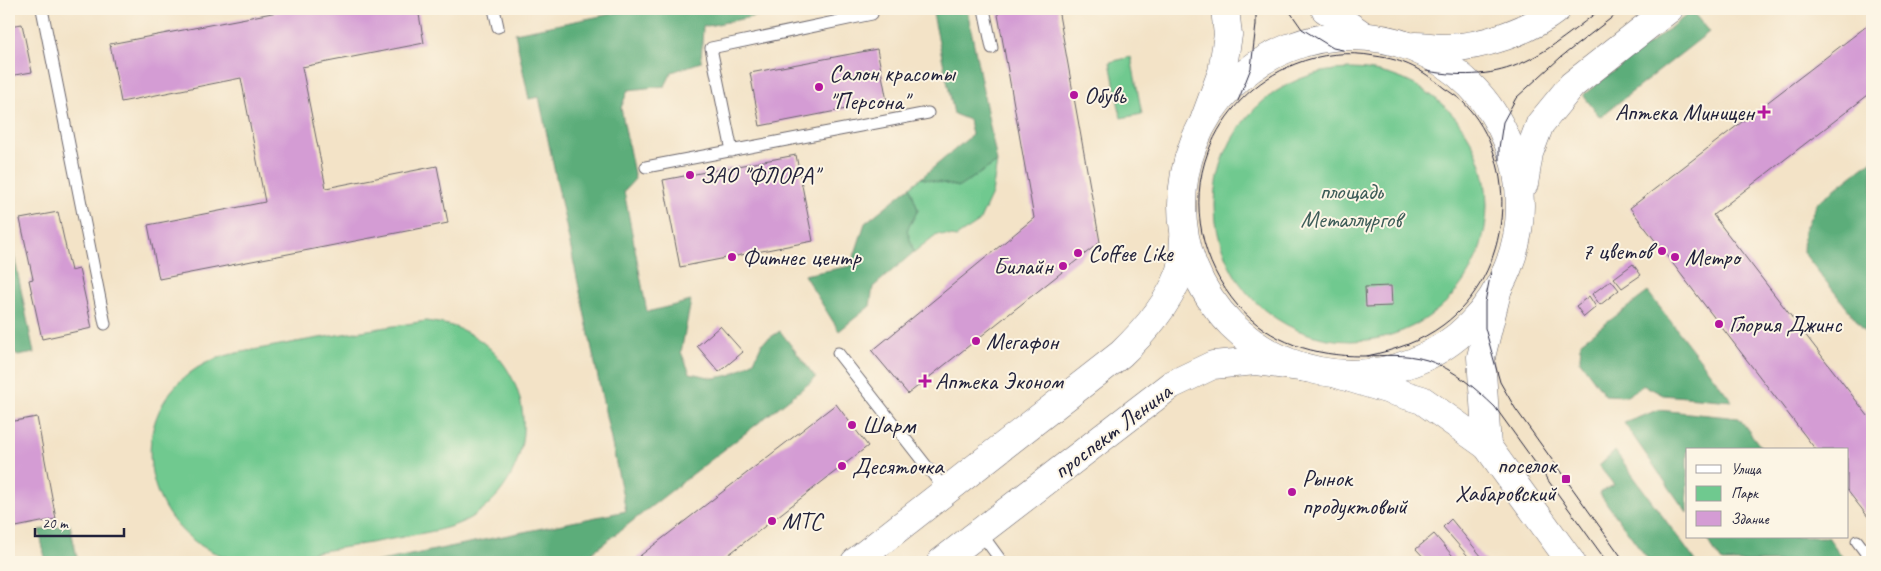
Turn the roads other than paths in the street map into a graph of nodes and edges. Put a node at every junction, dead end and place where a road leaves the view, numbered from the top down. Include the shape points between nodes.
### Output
1 (42, 9) edge
2 (494, 9) edge
3 (871, 9) edge
4 (984, 9) edge
5 (1226, 9) edge
6 (1325, 9) edge
7 (1557, 9) edge
8 (1668, 9) edge
9 (498, 27) dead end
10 (1364, 36) junction
11 (1410, 46) junction
12 (992, 48) dead end
13 (928, 113) dead end
14 (1205, 118) junction
15 (732, 150) junction
16 (646, 167) dead end
17 (1521, 203) junction
18 (1184, 238) junction
19 (1497, 292) junction
20 (105, 324) dead end
21 (838, 352) dead end
22 (1306, 368) junction
23 (1337, 374) junction
24 (1488, 446) junction
25 (946, 491) junction
26 (980, 532) junction
27 (1857, 542) dead end
28 (1872, 561) edge
29 (855, 562) edge
30 (941, 562) edge
31 (1002, 562) edge
32 (1571, 562) edge

1 - 20 lane
2 - 9 lane
3 - 15 lane via 872,14 711,48
4 - 12 lane
5 - 14 main road via 1228,35 1222,72
6 - 10 main road
7 - 11 main road via 1503,37 1473,45 1446,48
8 - 17 main road via 1572,85 1540,124 1529,153
10 - 11 main road
10 - 14 main road via 1333,36 1302,42 1273,54 1246,71 1224,92
11 - 17 main road via 1451,68 1475,89 1494,114 1511,149
13 - 15 lane
14 - 18 main road via 1191,145 1183,176
15 - 16 lane
17 - 19 main road via 1518,234 1510,264
18 - 22 main road via 1193,268 1207,296 1226,321 1250,342
18 - 25 main road via 1181,272 1160,312 1136,340
19 - 23 main road via 1455,339 1429,356 1369,373
19 - 24 main road via 1481,357
21 - 25 lane
22 - 23 main road
22 - 26 main road, проспект Ленина via 1256,361 1213,365 1171,385
23 - 24 main road via 1422,400
24 - 32 main road
25 - 29 main road
26 - 30 main road, проспект Ленина
26 - 31 lane
27 - 28 lane

